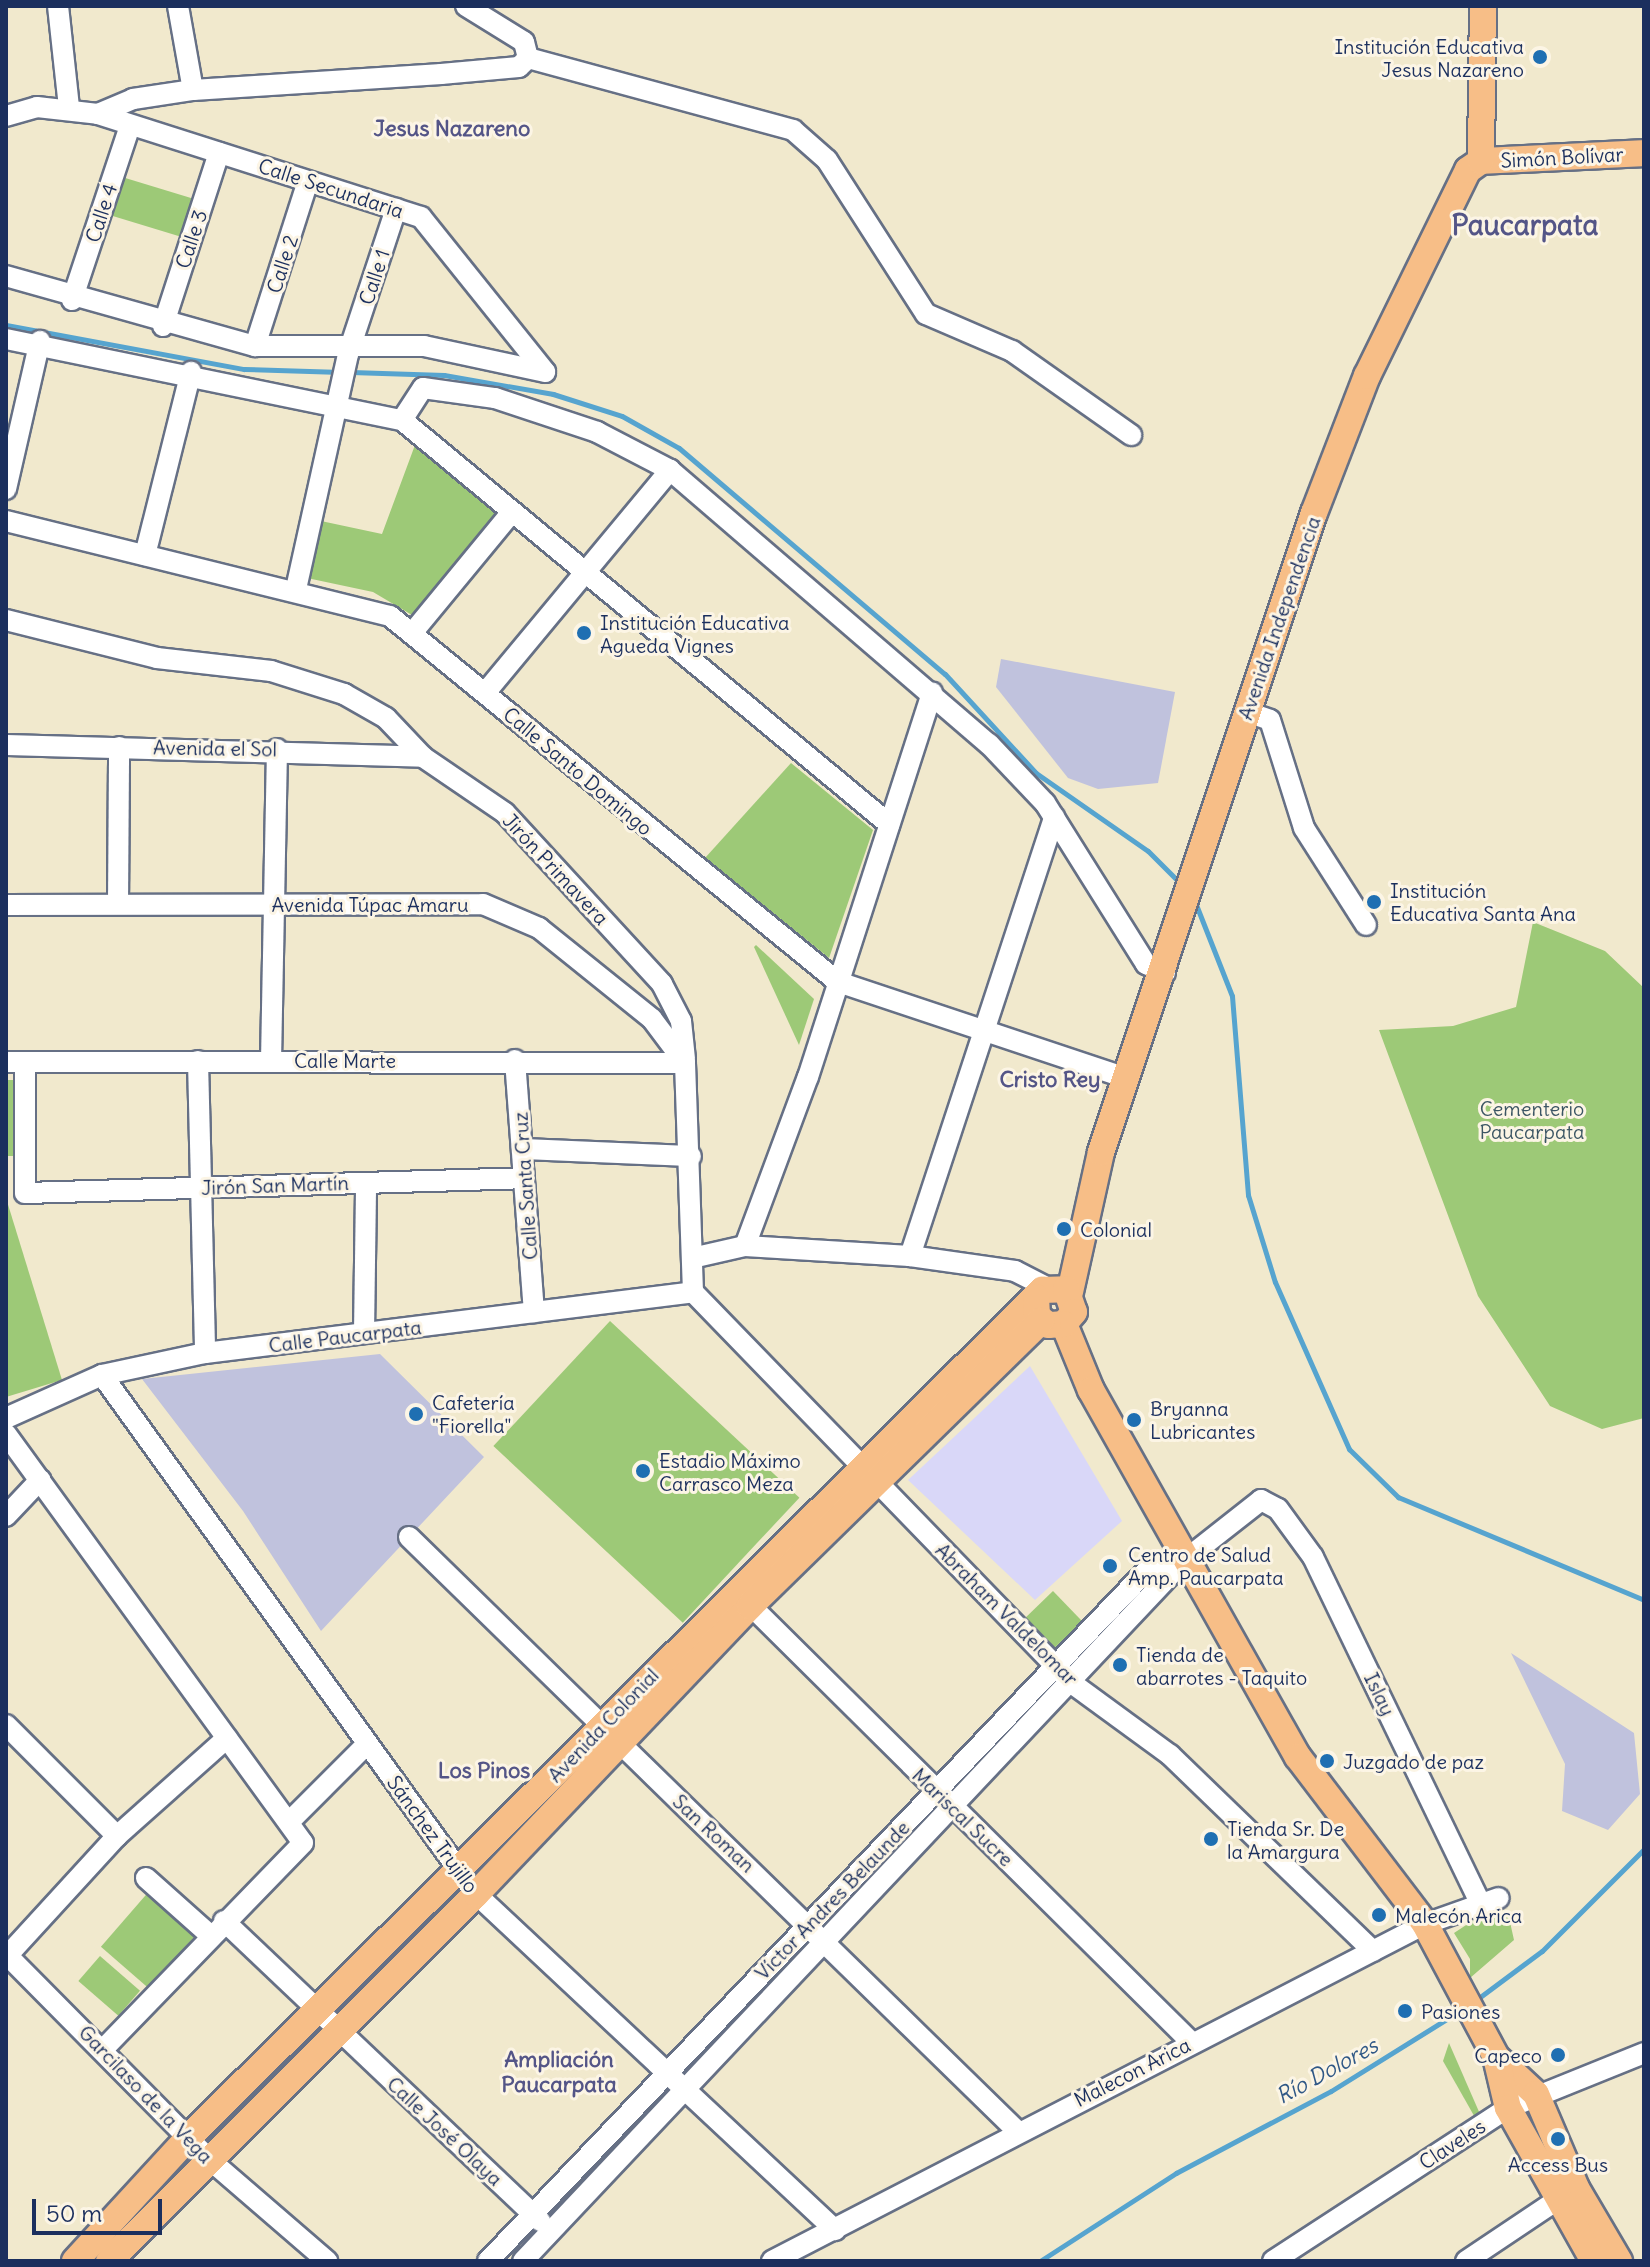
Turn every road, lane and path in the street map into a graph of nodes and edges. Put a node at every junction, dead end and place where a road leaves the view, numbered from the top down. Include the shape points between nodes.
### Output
1 (58, 6) edge
2 (178, 6) edge
3 (466, 6) edge
4 (1483, 6) edge
5 (528, 58) junction
6 (193, 90) junction
7 (69, 108) junction
8 (98, 114) junction
9 (6, 116) edge
10 (130, 126) junction
11 (219, 153) junction
12 (1644, 153) edge
13 (1481, 161) junction
14 (308, 181) junction
15 (396, 209) junction
16 (6, 276) edge
17 (72, 300) junction
18 (163, 326) junction
19 (6, 339) edge
20 (40, 341) junction
21 (255, 346) junction
22 (350, 350) junction
23 (191, 372) junction
24 (338, 398) junction
25 (402, 420) junction
26 (1131, 435) dead end
27 (670, 470) junction
28 (6, 489) edge
29 (511, 513) junction
30 (6, 521) edge
31 (145, 555) junction
32 (586, 576) junction
33 (296, 589) junction
34 (6, 620) edge
35 (413, 632) junction
36 (932, 692) junction
37 (485, 693) junction
38 (1247, 712) junction
39 (6, 745) edge
40 (119, 747) junction
41 (277, 749) junction
42 (423, 757) junction
43 (1054, 817) junction
44 (889, 824) junction
45 (118, 904) junction
46 (273, 904) junction
47 (6, 905) edge
48 (1366, 925) dead end
49 (1165, 973) junction
50 (838, 982) junction
51 (979, 1028) junction
52 (515, 1060) junction
53 (198, 1061) junction
54 (271, 1061) junction
55 (16, 1062) edge
56 (685, 1063) junction
57 (1127, 1078) junction
58 (522, 1149) junction
59 (691, 1156) junction
60 (524, 1178) junction
61 (366, 1183) junction
62 (204, 1188) junction
63 (745, 1246) junction
64 (910, 1256) junction
65 (692, 1258) junction
66 (693, 1292) junction
67 (1051, 1301) junction
68 (534, 1312) junction
69 (364, 1333) junction
70 (205, 1353) junction
71 (102, 1375) junction
72 (6, 1418) edge
73 (6, 1434) edge
74 (869, 1473) junction
75 (40, 1480) junction
76 (1261, 1500) joint
77 (6, 1516) edge
78 (409, 1537) dead end
79 (1187, 1557) junction
80 (743, 1598) junction
81 (1055, 1666) junction
82 (1073, 1684) junction
83 (6, 1725) edge
84 (610, 1734) junction
85 (227, 1738) junction
86 (367, 1744) junction
87 (936, 1790) junction
88 (952, 1805) junction
89 (291, 1820) junction
90 (117, 1836) junction
91 (460, 1872) junction
92 (146, 1878) dead end
93 (476, 1894) junction
94 (1490, 1900) joint
95 (811, 1922) junction
96 (1425, 1924) junction
97 (217, 1928) junction
98 (827, 1939) junction
99 (1373, 1951) junction
100 (7, 1955) edge
101 (315, 2013) junction
102 (339, 2032) junction
103 (1191, 2042) junction
104 (104, 2048) junction
105 (1644, 2053) edge
106 (1496, 2057) junction
107 (666, 2073) junction
108 (682, 2091) junction
109 (1536, 2094) junction
110 (1508, 2108) junction
111 (1017, 2131) junction
112 (188, 2138) junction
113 (210, 2160) junction
114 (1566, 2194) junction
115 (532, 2214) junction
116 (835, 2230) junction
117 (551, 2232) junction
118 (75, 2261) edge
119 (109, 2261) edge
120 (327, 2261) edge
121 (488, 2261) edge
122 (523, 2261) edge
123 (772, 2261) edge
124 (1273, 2261) edge
125 (1466, 2261) edge
126 (1594, 2261) edge
127 (1619, 2261) edge

1 - 7 street
2 - 6 street
3 - 5 street via 524,42
4 - 13 main road
5 - 6 street via 519,67
5 - 26 street via 793,130 827,160 926,314 1012,351
6 - 8 street via 133,99
7 - 8 street, Calle Secundaria
7 - 9 street, Calle Secundaria via 37,107
8 - 10 street, Calle Secundaria
10 - 11 street, Calle Secundaria
10 - 17 street, Calle 4
11 - 14 street, Calle Secundaria
11 - 18 street, Calle 3
12 - 13 main road, Simón Bolívar
13 - 38 main road, Avenida Independencia via 1468,170 1367,376
14 - 15 street, Calle Secundaria
14 - 21 street, Calle 2
15 - 22 street, Calle 1
15 - 22 street, Calle Secundaria via 426,221 545,372 424,346
16 - 17 street
17 - 18 street
18 - 21 street
19 - 20 street
20 - 23 street
20 - 28 street
21 - 22 street
22 - 24 street, Calle 1
23 - 24 street
23 - 31 street
24 - 25 street
24 - 33 street, Calle 1
25 - 27 street via 423,388 495,398 597,432
25 - 29 street
27 - 32 street
27 - 36 street
29 - 32 street
29 - 35 street
30 - 31 street, Calle Santo Domingo
31 - 33 street, Calle Santo Domingo
32 - 37 street
32 - 44 street
33 - 35 street, Calle Santo Domingo via 365,607
34 - 42 street, Jirón Primavera via 157,658 271,671 344,694 386,718
35 - 37 street, Calle Santo Domingo
36 - 43 street
36 - 44 street
37 - 50 street, Calle Santo Domingo
38 - 48 street via 1270,720 1304,828
38 - 49 main road, Avenida Independencia
39 - 40 street, Avenida el Sol
40 - 41 street, Avenida el Sol
40 - 45 street
41 - 42 street, Avenida el Sol
41 - 46 street
42 - 56 street, Jirón Primavera via 505,813 662,984 681,1021
43 - 49 street via 1146,964
43 - 51 street
44 - 50 street
45 - 46 street, Avenida Túpac Amaru
45 - 47 street, Avenida Túpac Amaru
46 - 54 street
46 - 56 street, Avenida Túpac Amaru via 483,904 509,911 652,1019
49 - 57 main road, Avenida Independencia
50 - 51 street, Calle Santo Domingo
50 - 63 street
51 - 57 street, Calle Santo Domingo
51 - 64 street
52 - 54 street, Calle Marte
52 - 56 street, Calle Marte
52 - 58 street, Calle Santa Cruz
53 - 54 street, Calle Marte
53 - 55 street, Calle Marte
53 - 62 street
55 - 62 street, Jirón San Martín via 25,1193
56 - 59 street
57 - 67 main road, Avenida Independencia via 1079,1244
58 - 59 street
58 - 60 street, Calle Santa Cruz
59 - 65 street
60 - 61 street, Jirón San Martín
60 - 68 street, Calle Santa Cruz
61 - 62 street, Jirón San Martín
61 - 69 street
62 - 70 street
63 - 64 street
63 - 65 street
64 - 67 street via 1015,1271
65 - 66 street
66 - 68 street, Calle Paucarpata
66 - 74 street, Abraham Valdelomar
67 - 74 main road, Avenida Colonial
67 - 79 main road via 1091,1390
68 - 69 street, Calle Paucarpata
69 - 70 street, Calle Paucarpata
70 - 71 street, Calle Paucarpata
71 - 72 street, Calle Paucarpata
71 - 86 street, Sánchez Trujillo
73 - 75 street
74 - 80 main road, Avenida Colonial
74 - 81 street, Abraham Valdelomar
75 - 77 street
75 - 85 street
76 - 79 street, Víctor Andres Belaunde
76 - 94 street, Islay via 1278,1509 1313,1557
78 - 84 street, San Roman
79 - 81 street, Víctor Andres Belaunde via 1150,1567
79 - 82 street, Víctor Andres Belaunde
79 - 96 main road via 1298,1757
80 - 84 main road, Avenida Colonial
80 - 87 street, Mariscal Sucre
81 - 82 street, Abraham Valdelomar
81 - 87 street, Víctor Andres Belaunde
82 - 88 street, Víctor Andres Belaunde
82 - 99 street, Abraham Valdelomar via 1170,1755
83 - 90 street
84 - 91 main road, Avenida Colonial
84 - 93 main road, Avenida Colonial
84 - 95 street, San Roman
85 - 89 street
85 - 90 street
86 - 89 street
86 - 91 street, Sánchez Trujillo
87 - 88 street, Mariscal Sucre
87 - 95 street, Víctor Andres Belaunde
88 - 98 street, Víctor Andres Belaunde
88 - 103 street, Mariscal Sucre
89 - 97 street via 303,1843 294,1860
90 - 100 street
91 - 93 street, Sánchez Trujillo
91 - 101 main road, Avenida Colonial
92 - 97 street, Calle José Olaya
93 - 102 main road, Avenida Colonial
93 - 107 street, Sánchez Trujillo
94 - 96 street, Malecon Arica
95 - 98 street, San Roman
95 - 107 street, Víctor Andres Belaunde
96 - 99 street, Malecon Arica
96 - 106 main road
97 - 101 street, Calle José Olaya
97 - 104 street
98 - 108 street, Víctor Andres Belaunde
98 - 111 street, San Roman
99 - 103 street, Malecon Arica
100 - 104 street, Garcilaso de la Vega
101 - 102 street, Calle José Olaya
101 - 112 main road, Avenida Colonial
102 - 113 main road, Avenida Colonial
102 - 115 street, Calle José Olaya
103 - 111 street, Malecon Arica
104 - 112 street, Garcilaso de la Vega
105 - 109 street, Claveles
106 - 109 main road
106 - 110 main road
107 - 108 street, Sánchez Trujillo
107 - 115 street, Víctor Andres Belaunde
108 - 116 street, Sánchez Trujillo
108 - 117 street, Víctor Andres Belaunde
109 - 110 street, Claveles
109 - 114 main road
110 - 114 main road
110 - 124 street, Claveles
111 - 116 street, Malecon Arica
112 - 113 street, Garcilaso de la Vega
112 - 118 main road, Avenida Colonial
113 - 119 main road, Avenida Colonial
113 - 120 street, Garcilaso de la Vega
114 - 125 street
114 - 126 main road
114 - 127 main road
115 - 117 street, Calle José Olaya
115 - 121 street, Víctor Andres Belaunde
116 - 123 street, Malecon Arica
117 - 122 street, Víctor Andres Belaunde

